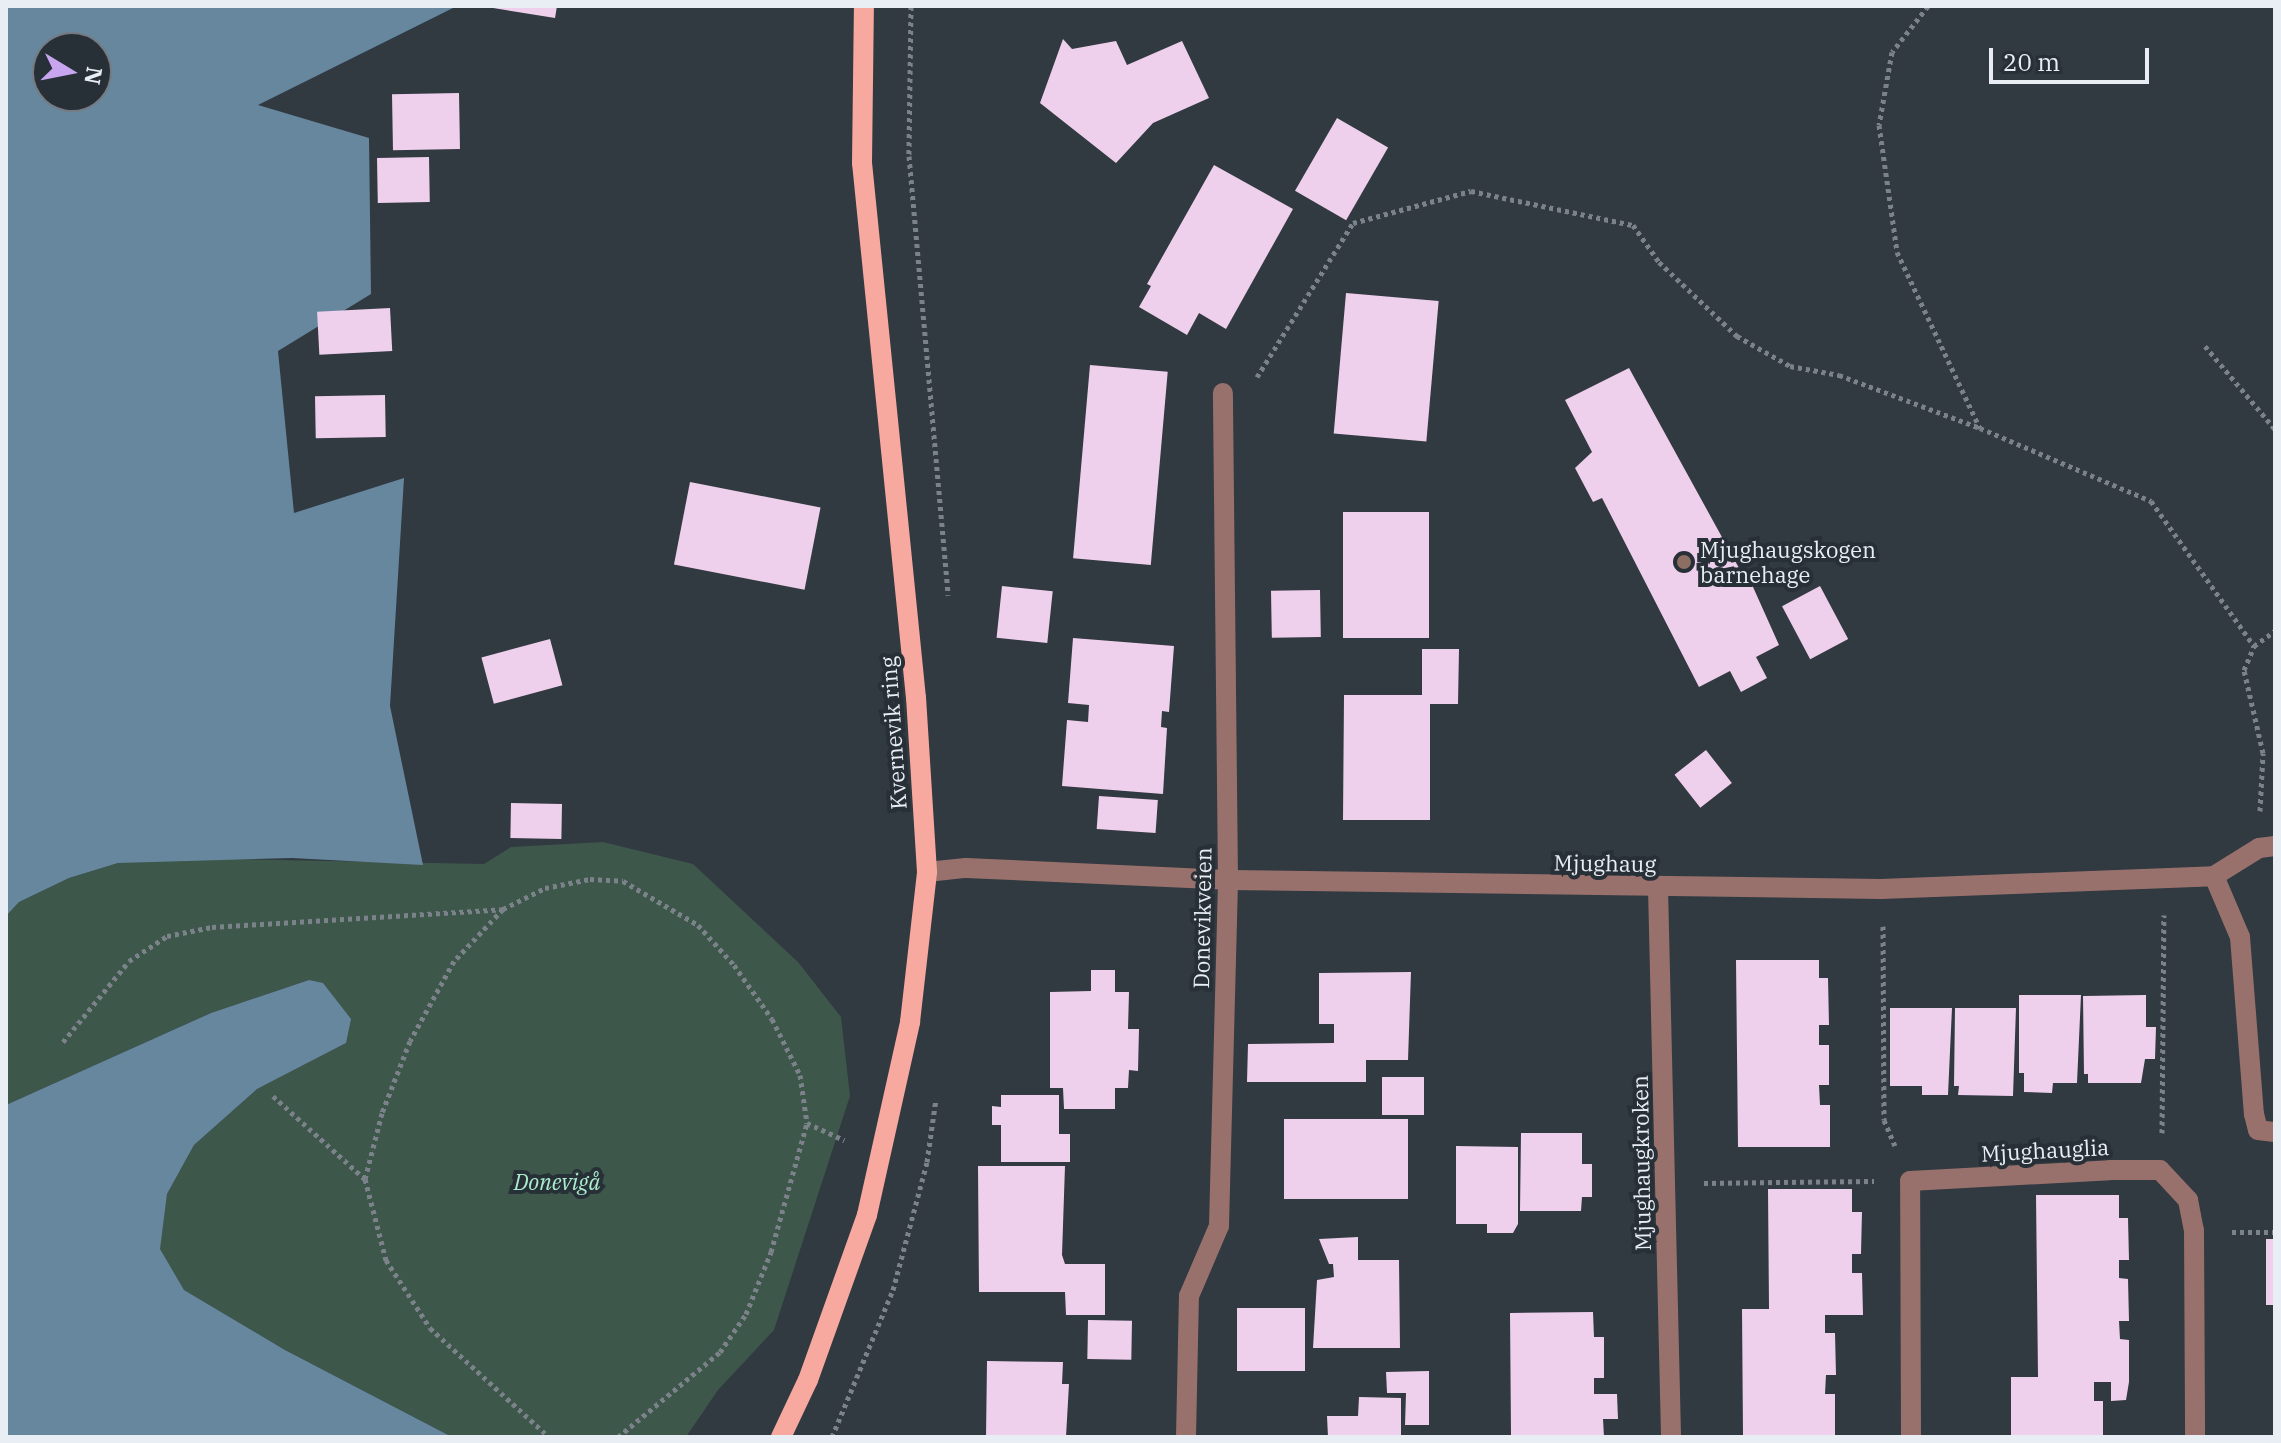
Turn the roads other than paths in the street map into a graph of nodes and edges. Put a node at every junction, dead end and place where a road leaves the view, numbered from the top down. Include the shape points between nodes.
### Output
1 (864, 6) edge
2 (1223, 393) dead end
3 (2267, 847) edge
4 (927, 872) junction
5 (2214, 876) junction
6 (1228, 880) junction
7 (1658, 888) junction
8 (2275, 1132) edge
9 (781, 1437) edge
10 (1186, 1437) edge
11 (1671, 1437) edge
12 (1911, 1437) edge
13 (2195, 1437) edge

1 - 4 main road, Kvernevik ring via 862,163 916,698
2 - 6 street, Donevikveien
3 - 5 street, Mjughaug
4 - 6 street, Mjughaug via 966,868
4 - 9 main road, Kvernevik ring via 910,1022 867,1215 808,1380
5 - 7 street, Mjughaug via 1881,889
5 - 8 street via 2240,937 2254,1114 2258,1130
6 - 7 street, Mjughaug
6 - 10 street, Donevikveien via 1219,1226 1189,1296
7 - 11 street, Mjughaugkroken
12 - 13 street, Mjughauglia via 1910,1181 2160,1170 2188,1200 2194,1230

